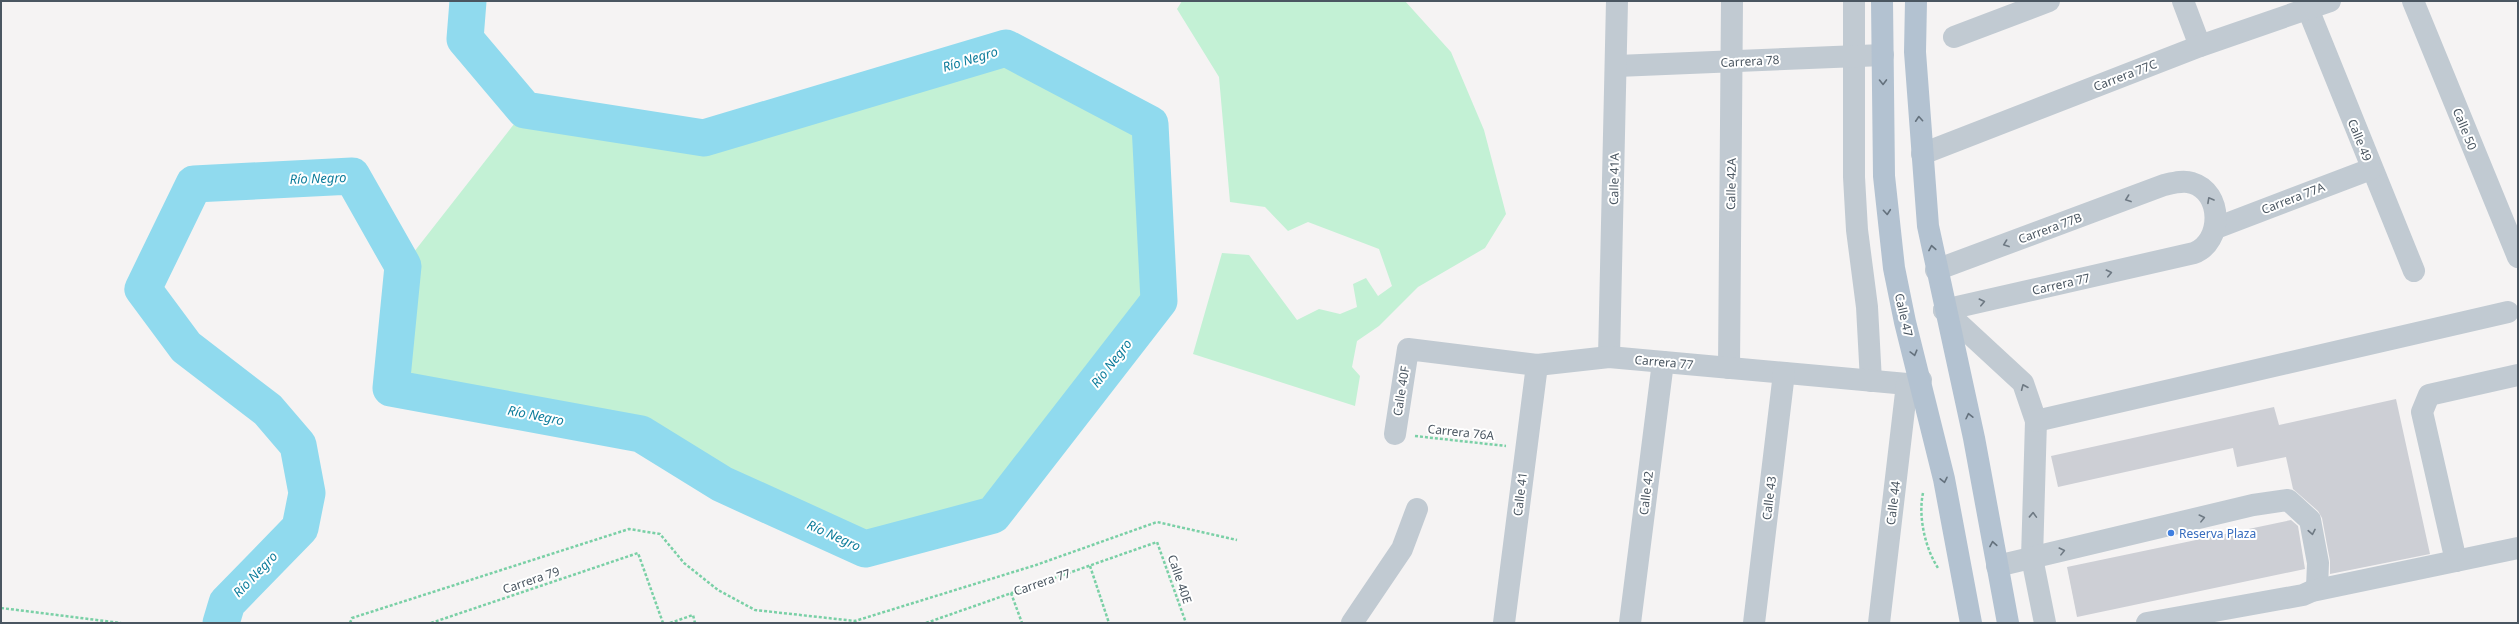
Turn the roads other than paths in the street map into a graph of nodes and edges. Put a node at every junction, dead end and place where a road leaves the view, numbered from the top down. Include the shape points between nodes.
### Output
1 (1617, 1) edge
2 (1732, 1) edge
3 (1854, 1) edge
4 (1882, 1) edge
5 (1916, 1) edge
6 (2049, 1) edge
7 (2183, 1) edge
8 (2330, 1) edge
9 (2413, 1) edge
10 (2308, 9) junction
11 (1954, 36) dead end
12 (2200, 46) junction
13 (1883, 55) junction
14 (1854, 56) junction
15 (1732, 62) junction
16 (1617, 66) junction
17 (1922, 154) junction
18 (2371, 169) junction
19 (2216, 228) junction
20 (2518, 257) edge
21 (1936, 270) junction
22 (2414, 271) dead end
23 (1944, 310) junction
24 (2508, 312) dead end
25 (1408, 349) joint
26 (1609, 357) junction
27 (1663, 362) junction
28 (1536, 365) junction
29 (1729, 368) junction
30 (1784, 373) junction
31 (2518, 375) edge
32 (1871, 381) junction
33 (1914, 382) junction
34 (2036, 420) junction
35 (1395, 434) road end
36 (1417, 509) dead end
37 (2518, 548) edge
38 (2032, 558) junction
39 (2456, 561) junction
40 (1996, 566) junction
41 (2312, 591) junction
42 (1352, 623) edge
43 (1504, 623) edge
44 (1630, 623) edge
45 (1754, 623) edge
46 (1878, 623) edge
47 (1971, 623) edge
48 (2008, 623) edge
49 (2045, 623) edge
50 (2147, 623) edge

1 - 16 street, Calle 41A
2 - 15 street, Calle 42A
3 - 14 street
4 - 13 main road, Calle 47
17 -> 5 main road via 1915,52
6 - 11 street
7 - 12 street
8 - 10 street, Carrera 77C
9 - 20 street, Calle 50
10 - 12 street, Carrera 77C
10 - 18 street, Calle 49
12 - 17 street, Carrera 77C
13 - 14 street, Carrera 78
13 -> 33 main road, Calle 47 via 1884,176 1889,229
14 - 15 street, Carrera 78
14 - 32 street via 1854,184 1857,230 1868,307
15 - 16 street, Carrera 78
15 - 29 street, Calle 42A
16 - 26 street, Calle 41A
21 -> 17 main road via 1928,226
18 - 19 street, Carrera 77A
18 - 22 street, Calle 49
19 -> 21 street, Carrera 77B via 2213,206 2206,192 2199,186 2178,182
23 -> 19 street, Carrera 77 via 2179,258 2206,248
21 - 23 main road
34 -> 23 street via 2023,383
40 -> 23 main road via 1974,438
24 - 34 street
25 - 28 street, Carrera 77
25 - 35 street, Calle 40F
26 - 27 street, Carrera 77
26 - 28 street, Carrera 77
27 - 29 street, Carrera 77
27 - 44 street, Calle 42
28 - 43 street, Calle 41
29 - 30 street, Carrera 77
30 - 32 street, Carrera 77
30 - 45 street, Calle 43
31 - 39 street via 2429,395 2422,412
32 - 33 street, Carrera 77
33 - 46 street, Calle 44
33 -> 47 main road, Calle 47 via 1944,479
38 -> 34 street
36 - 42 street via 1402,549
37 - 39 street
38 - 40 street
38 -> 41 street via 2254,505 2288,500 2310,520 2318,563 2317,587
38 - 49 street
39 - 41 street
40 - 48 main road
41 - 50 street via 2303,595

